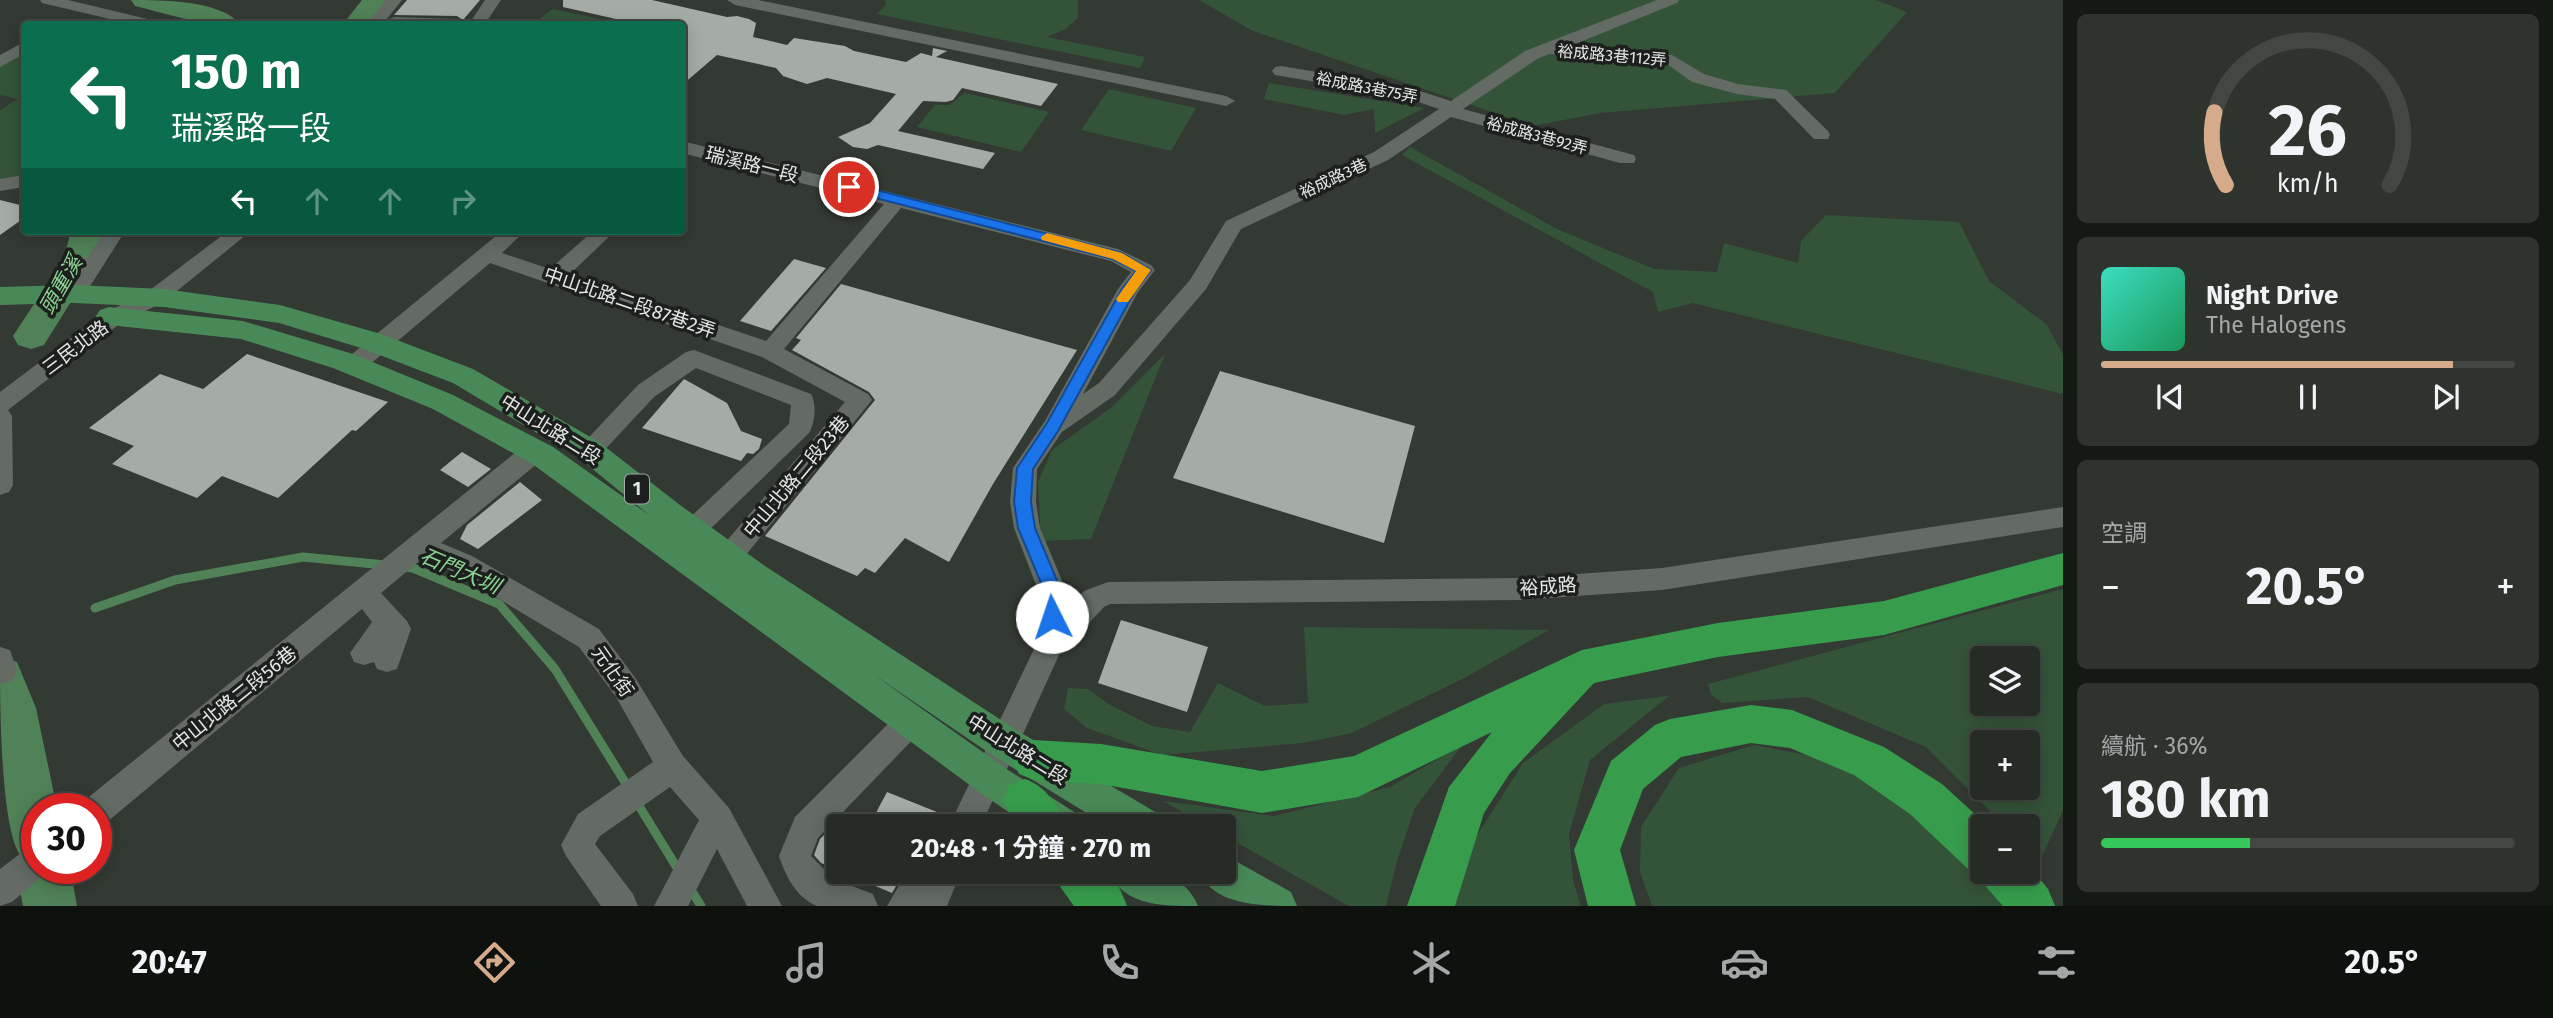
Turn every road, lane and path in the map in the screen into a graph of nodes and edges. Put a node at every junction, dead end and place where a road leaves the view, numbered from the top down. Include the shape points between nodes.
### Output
1 (48, 0) edge
2 (394, 0) edge
3 (493, 0) edge
4 (735, 0) edge
5 (1671, 0) edge
6 (89, 9) junction
7 (72, 19) dead end
8 (138, 21) edge
9 (377, 21) edge
10 (479, 21) edge
11 (1547, 49) junction
12 (1281, 71) dead end
13 (1226, 101) dead end
14 (1451, 108) junction
15 (1558, 133) dead end
16 (1821, 135) dead end
17 (686, 148) edge
18 (1627, 159) dead end
19 (21, 182) edge
20 (0, 185) edge
21 (898, 199) junction
22 (112, 235) edge
23 (236, 235) edge
24 (510, 235) edge
25 (601, 235) edge
26 (488, 255) junction
27 (1144, 270) joint
28 (555, 276) junction
29 (0, 296) edge
30 (154, 298) junction
31 (59, 301) junction
32 (9, 315) edge
33 (114, 317) junction
34 (380, 344) junction
35 (771, 351) junction
36 (354, 365) junction
37 (0, 404) edge
38 (0, 416) edge
39 (1053, 427) junction
40 (589, 450) junction
41 (535, 451) junction
42 (0, 485) edge
43 (2063, 517) edge
44 (692, 531) junction
45 (420, 548) junction
46 (728, 558) junction
47 (2063, 569) edge
48 (368, 588) junction
49 (1049, 647) junction
50 (375, 656) dead end
51 (1582, 668) junction
52 (911, 721) junction
53 (980, 771) junction
54 (662, 774) junction
55 (1027, 782) edge
56 (112, 798) edge
57 (953, 814) edge
58 (968, 814) edge
59 (1052, 814) edge
60 (1111, 814) edge
61 (718, 819) junction
62 (1970, 840) edge
63 (21, 873) edge
64 (1236, 882) edge
65 (918, 884) edge
66 (940, 884) edge
67 (1086, 884) edge
68 (1146, 884) edge
69 (2016, 884) edge
70 (0, 890) edge
71 (672, 904) edge
72 (621, 906) edge
73 (765, 906) edge
74 (861, 906) edge
75 (904, 906) edge
76 (930, 906) edge
77 (1103, 906) edge
78 (1178, 906) edge
79 (1277, 906) edge
80 (1431, 906) edge
81 (1612, 906) edge
82 (2031, 906) edge

1 - 6 street
2 - 9 street
3 - 10 street
4 - 13 street
5 - 11 street, 裕成路3巷
6 - 7 street
6 - 8 street
11 - 14 street, 裕成路3巷
11 - 16 street, 裕成路3巷112弄 via 1672,60 1698,78 1780,94
12 - 14 street, 裕成路3巷75弄 via 1408,92
14 - 15 street
14 - 18 street, 裕成路3巷92弄 via 1513,130
14 - 39 street, 裕成路3巷 via 1381,156 1233,225 1198,284 1107,389
17 - 21 street, 瑞溪路一段
19 - 20 street
21 - 27 street, 瑞溪路一段 via 1118,256
21 - 35 street
22 - 31 street
23 - 30 street, 三民北路
24 - 26 street
25 - 28 street
26 - 28 street, 中山北路二段87巷2弄
26 - 34 street
27 - 39 street, 裕成路3巷
28 - 35 street, 中山北路二段87巷2弄
29 - 31 main road, 中山北路二段 / 1
30 - 31 main road, 中山北路二段 / 1
30 - 33 street, 三民北路
30 - 34 main road, 中山北路二段 / 1 via 281,314
31 - 32 main road, 1
31 - 33 main road, 中山北路二段 / 1
33 - 36 main road, 中山北路二段 / 1 via 243,330
33 - 37 street, 三民北路
34 - 36 street
34 - 40 main road, 中山北路二段 / 1 via 463,376
35 - 46 street, 中山北路二段23巷 via 860,400
36 - 41 main road, 中山北路二段 / 1 via 443,402
38 - 42 street
39 - 49 street, 裕成路3巷 via 1025,468 1023,502 1027,528 1054,595
40 - 44 main road, 中山北路二段 / 1
40 - 44 street via 646,391 694,358 803,400 801,427
41 - 45 street
41 - 52 main road, 中山北路二段 / 1
43 - 49 street, 裕成路 via 1649,580 1519,589 1108,593 1094,600
44 - 46 main road, 中山北路二段 / 1
45 - 48 street, 中山北路二段56巷
45 - 54 street, 元化街 via 463,564 589,638 626,688
46 - 55 main road, 中山北路二段 / 1
47 - 51 highway via 1884,618 1718,640
48 - 50 street via 397,629
48 - 56 street, 中山北路二段56巷
49 - 55 street, 裕成路3巷
51 - 55 highway via 1358,776 1262,792 1101,764
51 - 80 highway via 1495,759 1465,802
52 - 53 main road, 中山北路二段 / 1
52 - 74 street via 806,828 795,856 800,871 823,892
53 - 55 main road, 中山北路二段 / 1
53 - 55 street, 裕成路3巷
53 - 57 street
53 - 58 street
54 - 61 street, 元化街
54 - 72 street via 589,825 577,845
55 - 59 main road, 中山北路二段 / 1
55 - 60 main road, 中山北路二段 / 1
61 - 71 street
61 - 73 street, 元化街
62 - 81 highway via 1926,799 1869,761 1792,729 1751,724 1670,739 1626,776 1597,850
63 - 70 street
64 - 79 main road
65 - 75 street
66 - 76 street
67 - 77 highway
68 - 78 main road
69 - 82 highway

